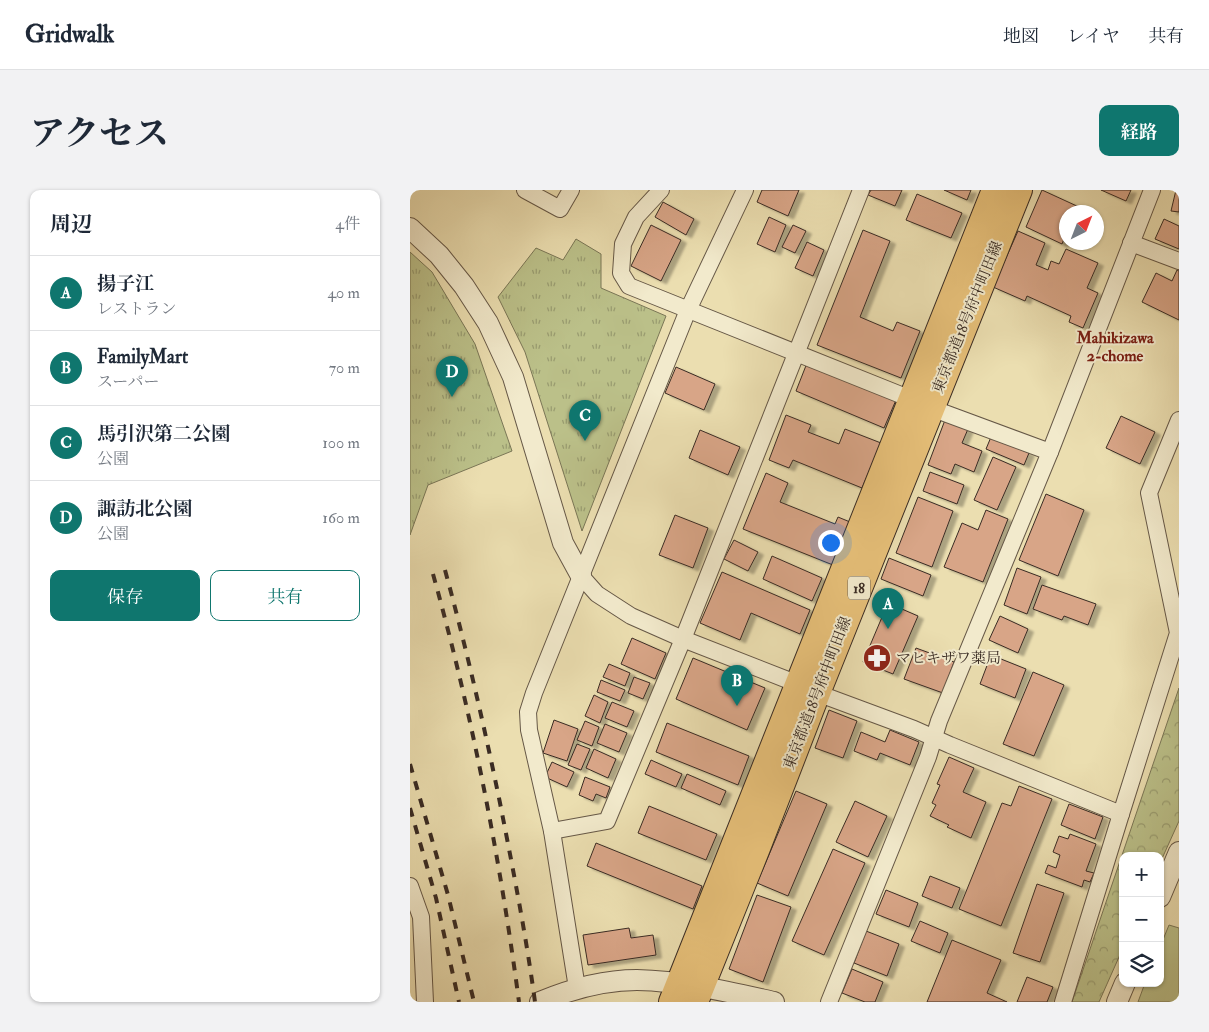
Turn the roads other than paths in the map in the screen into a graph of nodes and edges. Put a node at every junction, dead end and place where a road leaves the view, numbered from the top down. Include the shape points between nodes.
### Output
1 (525, 190) edge
2 (571, 190) edge
3 (661, 190) edge
4 (745, 190) edge
5 (861, 190) edge
6 (995, 190) edge
7 (1019, 190) edge
8 (1152, 190) edge
9 (410, 228) edge
10 (1131, 243) junction
11 (1179, 261) edge
12 (688, 310) junction
13 (796, 353) junction
14 (921, 404) junction
15 (1179, 420) edge
16 (1050, 452) junction
17 (581, 576) junction
18 (682, 639) junction
19 (808, 688) junction
20 (934, 738) junction
21 (1121, 814) junction
22 (552, 832) junction
23 (1179, 852) edge
24 (410, 886) edge
25 (1164, 888) edge
26 (1124, 987) edge
27 (577, 988) junction
28 (686, 994) edge
29 (425, 1002) edge
30 (540, 1002) edge
31 (774, 1002) edge
32 (829, 1002) edge
33 (1063, 1002) edge
34 (1118, 1002) edge

1 - 2 street via 560,208
3 - 12 street via 636,217 623,244 621,273 629,286
4 - 12 street
5 - 13 street
6 - 14 main road, 東京都道18号府中町田線 / 18
7 - 14 main road, 東京都道18号府中町田線 / 18
8 - 10 street
9 - 17 street via 439,255 488,323 513,377 563,543
10 - 11 street
10 - 16 street
12 - 13 street
12 - 17 street
13 - 14 street
13 - 18 street
14 - 16 street
14 - 19 main road, 東京都道18号府中町田線 / 18
15 - 21 street via 1150,493 1178,633
16 - 20 street
17 - 18 street via 597,594 630,616
17 - 22 street via 528,712 529,730
18 - 19 street
18 - 22 street via 607,821
19 - 20 street
19 - 28 main road, 東京都道18号府中町田線 / 18
20 - 21 street
20 - 32 street
21 - 33 street
22 - 27 street
23 - 25 street
24 - 29 street via 422,917
26 - 34 street
27 - 28 street via 637,980
27 - 30 street
28 - 31 street

